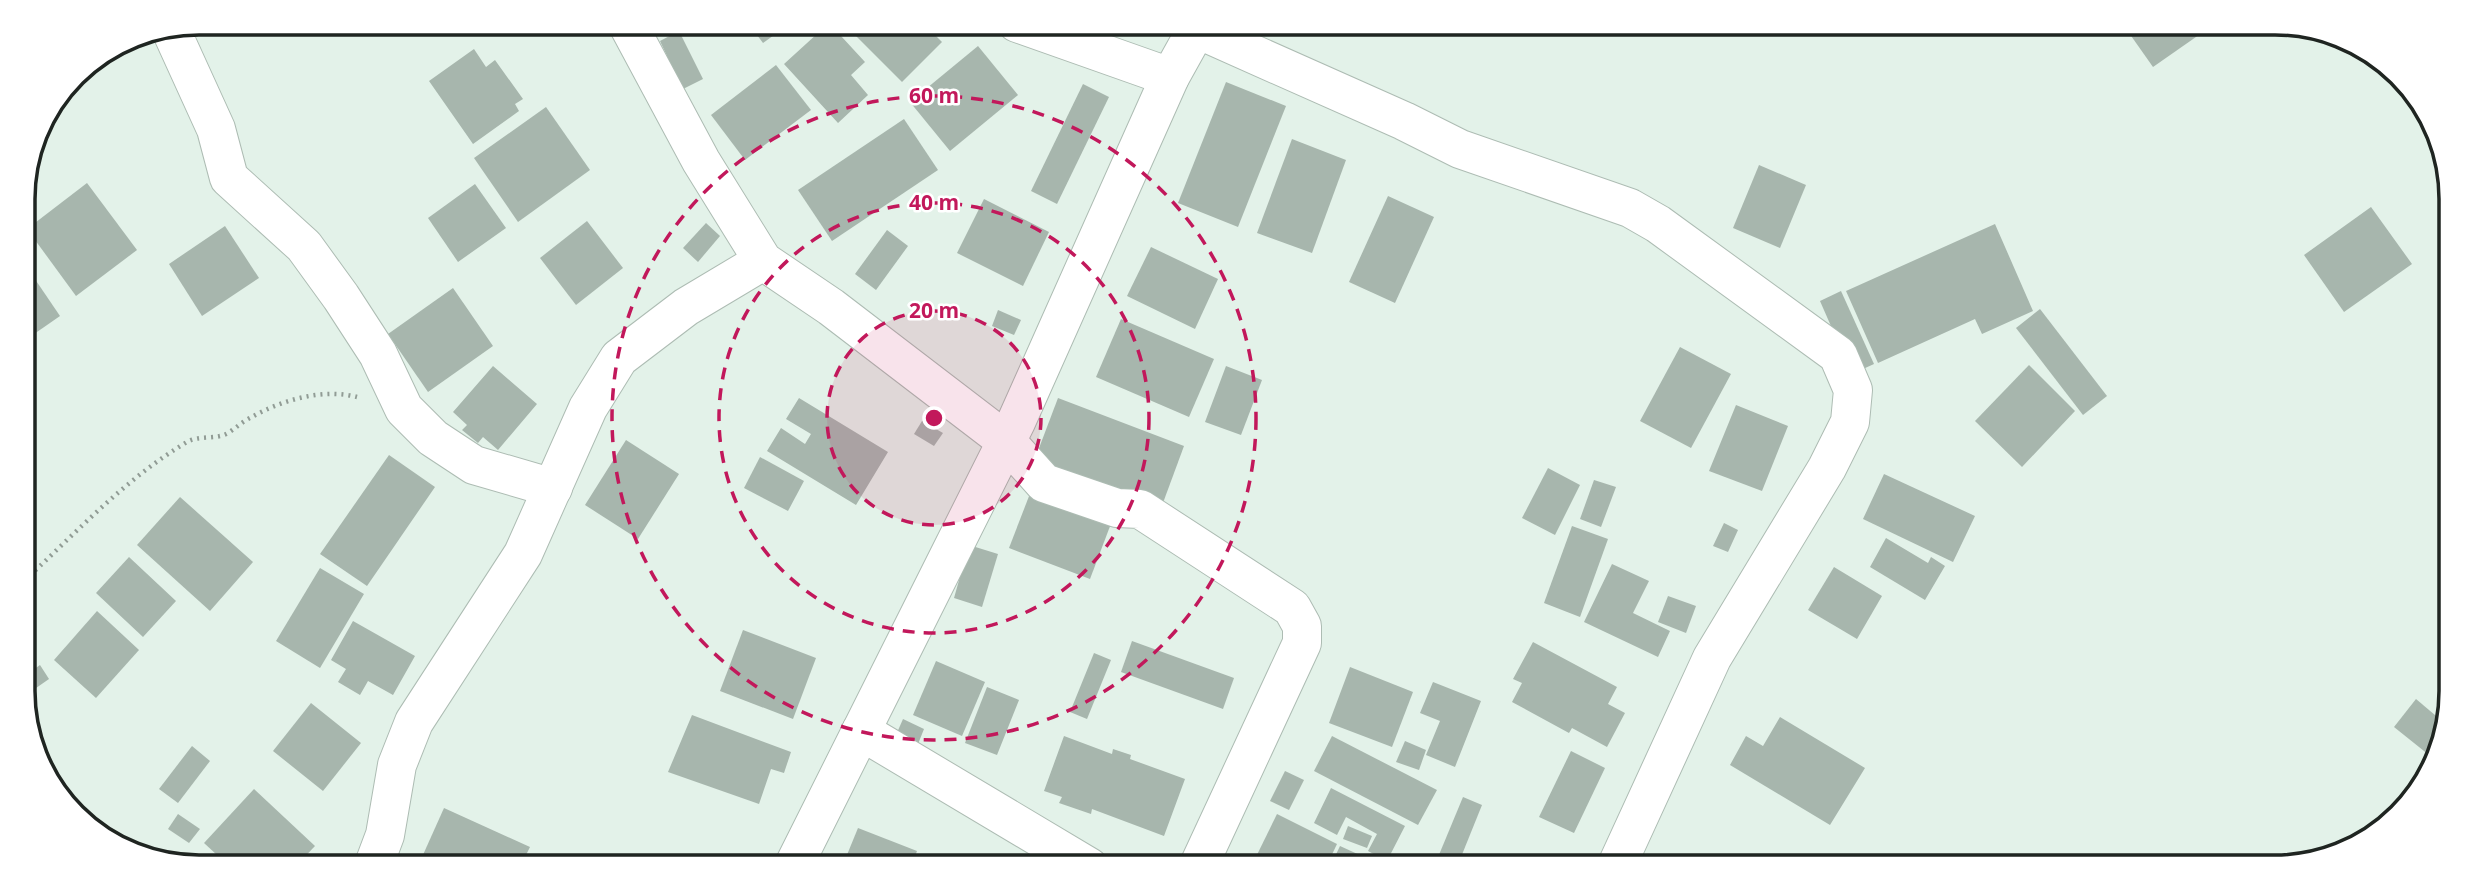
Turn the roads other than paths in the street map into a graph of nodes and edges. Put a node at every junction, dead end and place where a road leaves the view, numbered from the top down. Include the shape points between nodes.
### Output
1 (633, 35) edge
2 (1051, 35) edge
3 (1194, 35) edge
4 (1218, 35) edge
5 (174, 37) edge
6 (1170, 77) junction
7 (763, 261) junction
8 (1006, 442) junction
9 (553, 488) junction
10 (861, 731) junction
11 (378, 855) edge
12 (799, 855) edge
13 (1069, 855) edge
14 (1204, 855) edge
15 (1622, 855) edge

1 - 7 street via 701,161
2 - 6 street
3 - 6 street
4 - 15 street via 1460,149 1630,208 1838,355 1853,390 1850,422 1712,658
5 - 9 street via 216,130 229,178 304,246 378,354 404,409 433,438 474,465
6 - 8 street
7 - 8 street via 831,307
7 - 9 street via 686,307 620,358 588,408
8 - 10 street
8 - 14 street via 1044,483 1117,508 1140,509 1292,608 1302,626 1302,643
9 - 11 street via 523,554 414,722 397,765
10 - 12 street
10 - 13 street

